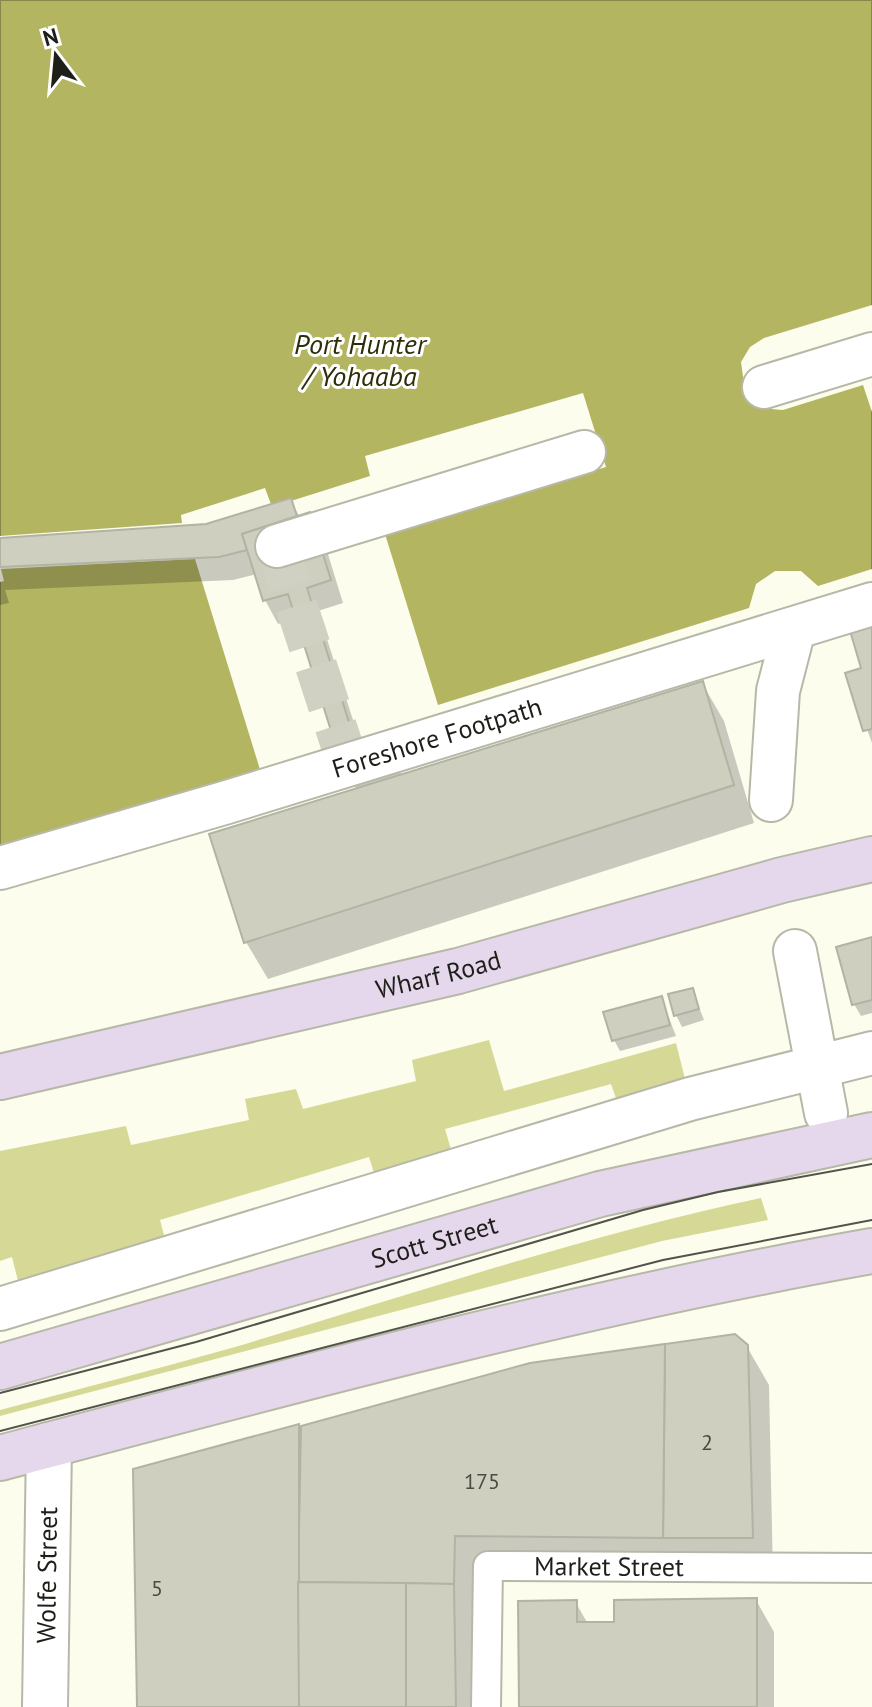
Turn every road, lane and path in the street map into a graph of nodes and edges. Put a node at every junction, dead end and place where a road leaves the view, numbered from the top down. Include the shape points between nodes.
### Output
1 (872, 354) edge
2 (764, 387) dead end
3 (584, 452) dead end
4 (277, 546) dead end
5 (872, 604) edge
6 (794, 629) junction
7 (771, 800) dead end
8 (872, 859) edge
9 (0, 868) edge
10 (795, 951) dead end
11 (872, 1053) edge
12 (817, 1067) junction
13 (0, 1077) edge
14 (826, 1113) dead end
15 (872, 1135) edge
16 (872, 1251) edge
17 (0, 1309) edge
18 (0, 1367) edge
19 (49, 1445) junction
20 (0, 1458) edge
21 (865, 1568) edge
22 (45, 1707) edge
23 (486, 1707) edge

1 - 2 street
3 - 4 street
5 - 6 street, Foreshore Footpath
6 - 7 street via 778,691
6 - 9 street, Foreshore Footpath
8 - 13 main road, Wharf Road via 458,971
10 - 12 street
11 - 12 street
12 - 14 street
12 - 17 street via 690,1099
15 - 18 main road, Scott Street via 600,1194
16 - 19 main road via 506,1326
19 - 20 main road
19 - 22 street, Wolfe Street
21 - 23 lane, Market Street via 488,1566

